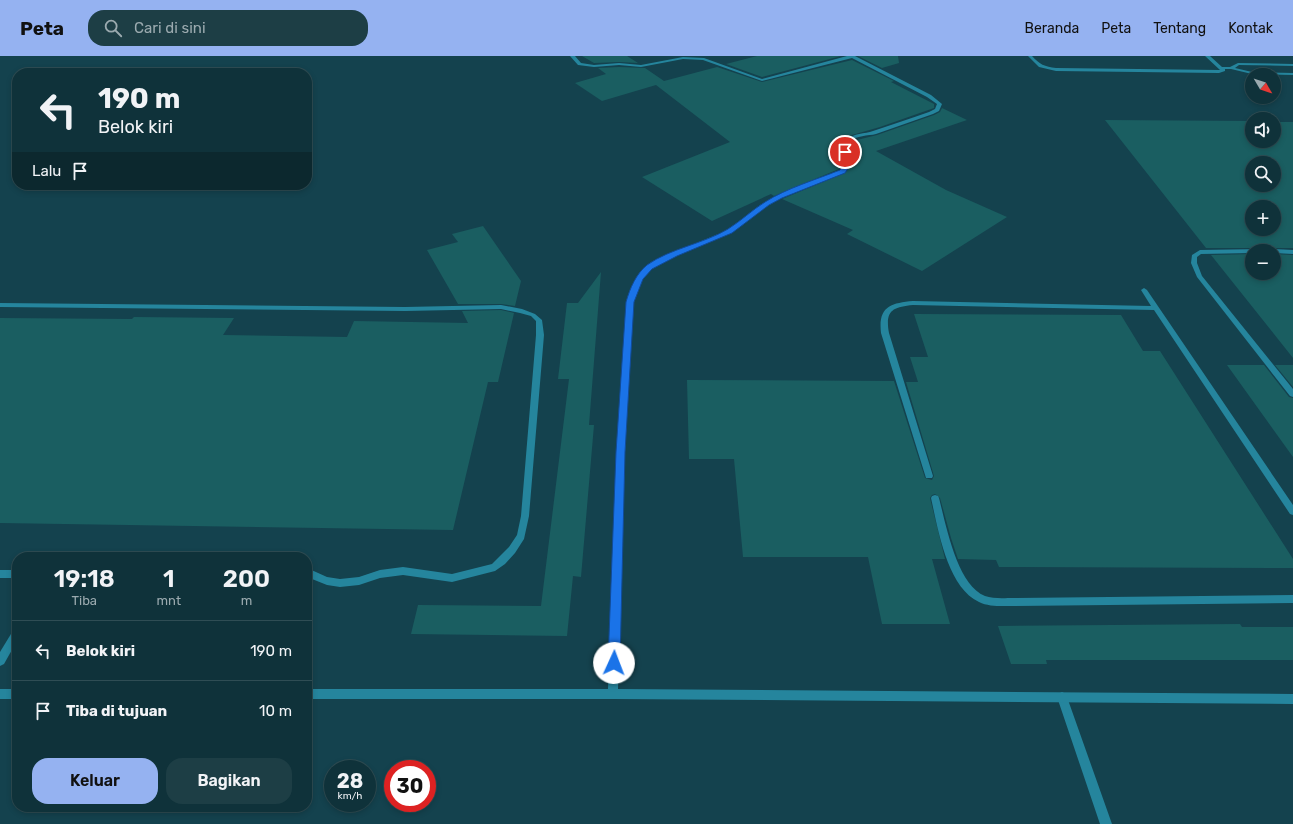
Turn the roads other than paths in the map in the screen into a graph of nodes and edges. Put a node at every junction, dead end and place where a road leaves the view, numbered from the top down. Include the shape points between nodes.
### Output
1 (572, 56) edge
2 (852, 56) edge
3 (1030, 56) edge
4 (1207, 56) edge
5 (1293, 65) edge
6 (1221, 68) junction
7 (1231, 68) junction
8 (1293, 74) edge
9 (1245, 251) edge
10 (1281, 251) edge
11 (1293, 252) edge
12 (1144, 290) dead end
13 (0, 305) edge
14 (1156, 308) junction
15 (1293, 394) edge
16 (929, 476) dead end
17 (935, 498) dead end
18 (1293, 512) edge
19 (0, 574) edge
20 (12, 574) edge
21 (312, 575) edge
22 (1293, 599) edge
23 (12, 641) edge
24 (0, 662) edge
25 (0, 694) edge
26 (12, 694) edge
27 (312, 694) edge
28 (613, 694) junction
29 (1062, 697) junction
30 (1293, 699) edge
31 (1106, 824) edge

1 - 2 street via 584,65 594,66 641,66 683,58 704,59 762,80
2 - 28 street via 929,96 940,104 939,107 931,113 854,137 845,146 848,164 842,171 779,197 730,231 650,267 640,278 633,293 630,302 621,452
3 - 6 street via 1036,64 1044,68 1061,70 1219,72 1223,70
4 - 6 street
5 - 7 street via 1238,64
6 - 7 street
7 - 8 street via 1252,73
9 - 15 street via 1200,252 1194,256 1194,264 1199,276
10 - 11 street
12 - 14 street
13 - 21 street via 405,309 501,307 522,311 539,320 528,497 521,536 512,550 495,567 452,578 403,572 340,583
14 - 16 street via 913,303 892,306 885,313 883,322
14 - 18 street
17 - 22 street via 952,557 964,583 983,600 1013,602
19 - 20 street
23 - 24 street
25 - 26 street
27 - 28 street
28 - 29 street
29 - 30 street
29 - 31 street

